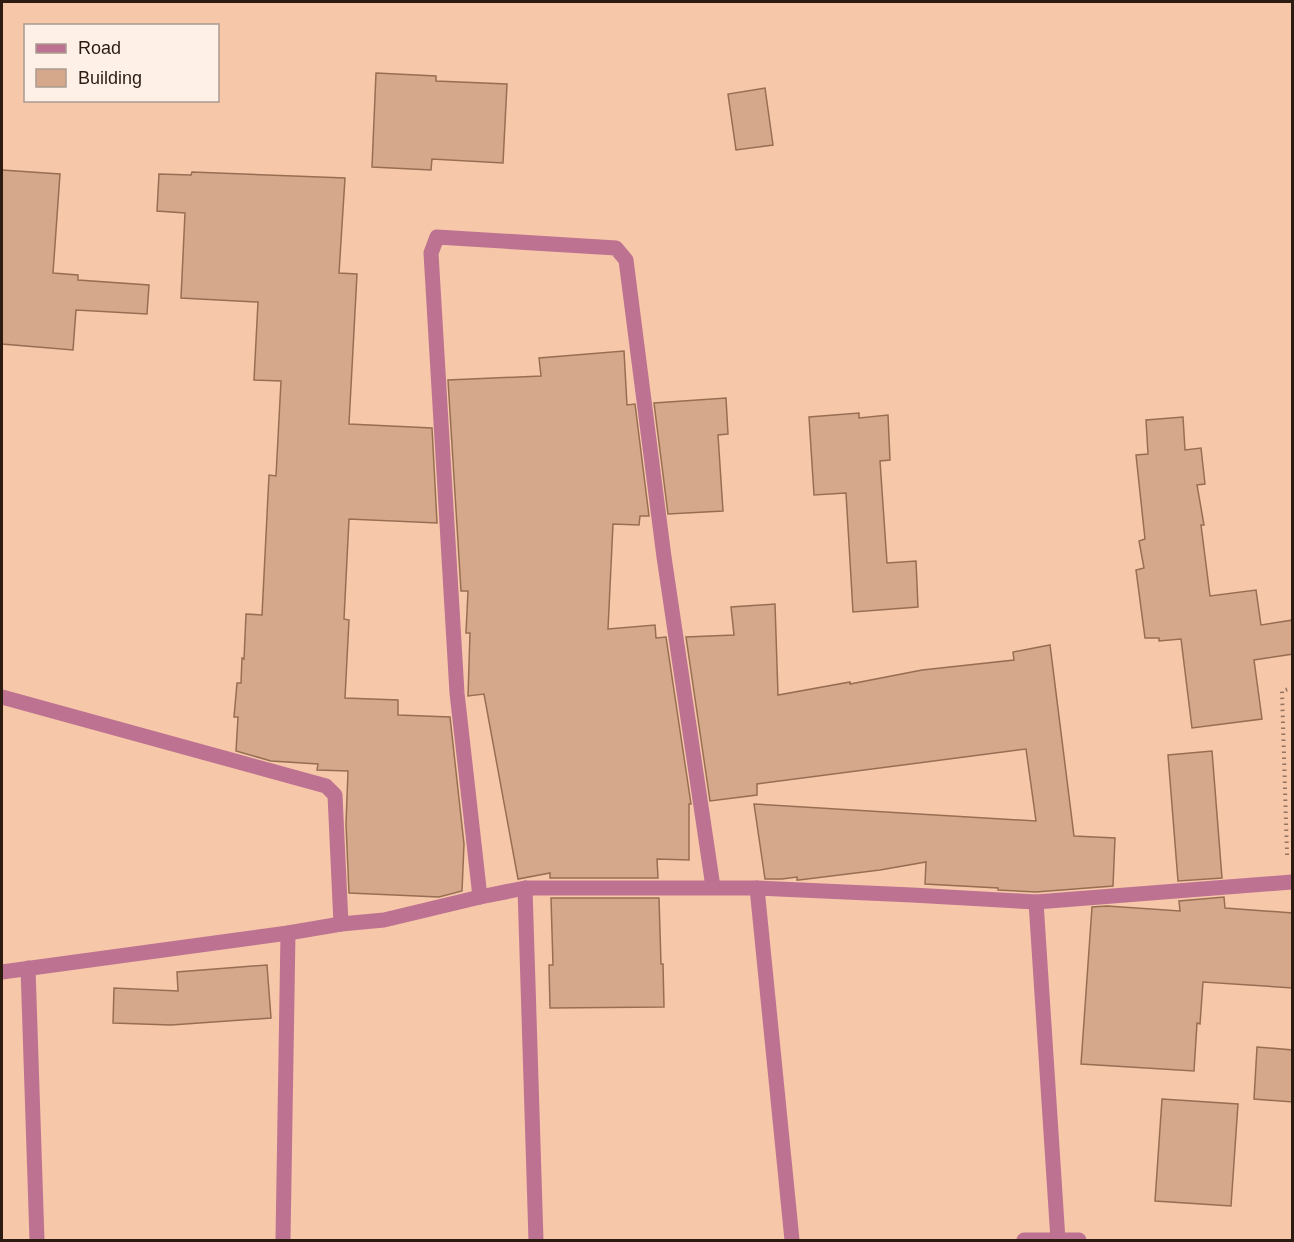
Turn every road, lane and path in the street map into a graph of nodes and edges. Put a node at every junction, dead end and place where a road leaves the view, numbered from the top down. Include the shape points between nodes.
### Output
1 (1293, 688) edge
2 (2, 697) edge
3 (1290, 882) edge
4 (525, 888) junction
5 (713, 888) junction
6 (757, 888) junction
7 (480, 897) junction
8 (1036, 902) junction
9 (341, 924) junction
10 (288, 933) junction
11 (28, 968) junction
12 (2, 972) edge
13 (37, 1240) edge
14 (283, 1240) edge
15 (536, 1240) edge
16 (792, 1240) edge
17 (1024, 1240) edge
18 (1058, 1240) edge
19 (1079, 1240) edge

1 - 3 path via 1282,691
2 - 9 street via 326,786 335,795
3 - 8 street
4 - 5 street
4 - 7 street
4 - 15 street
5 - 6 street
5 - 7 street via 663,557 626,260 616,248 437,237 431,254 457,693
6 - 8 street
6 - 16 street
7 - 9 street via 384,920
8 - 18 street
9 - 10 street
10 - 11 street
10 - 14 street
11 - 12 street
11 - 13 street
17 - 18 street
18 - 19 street

